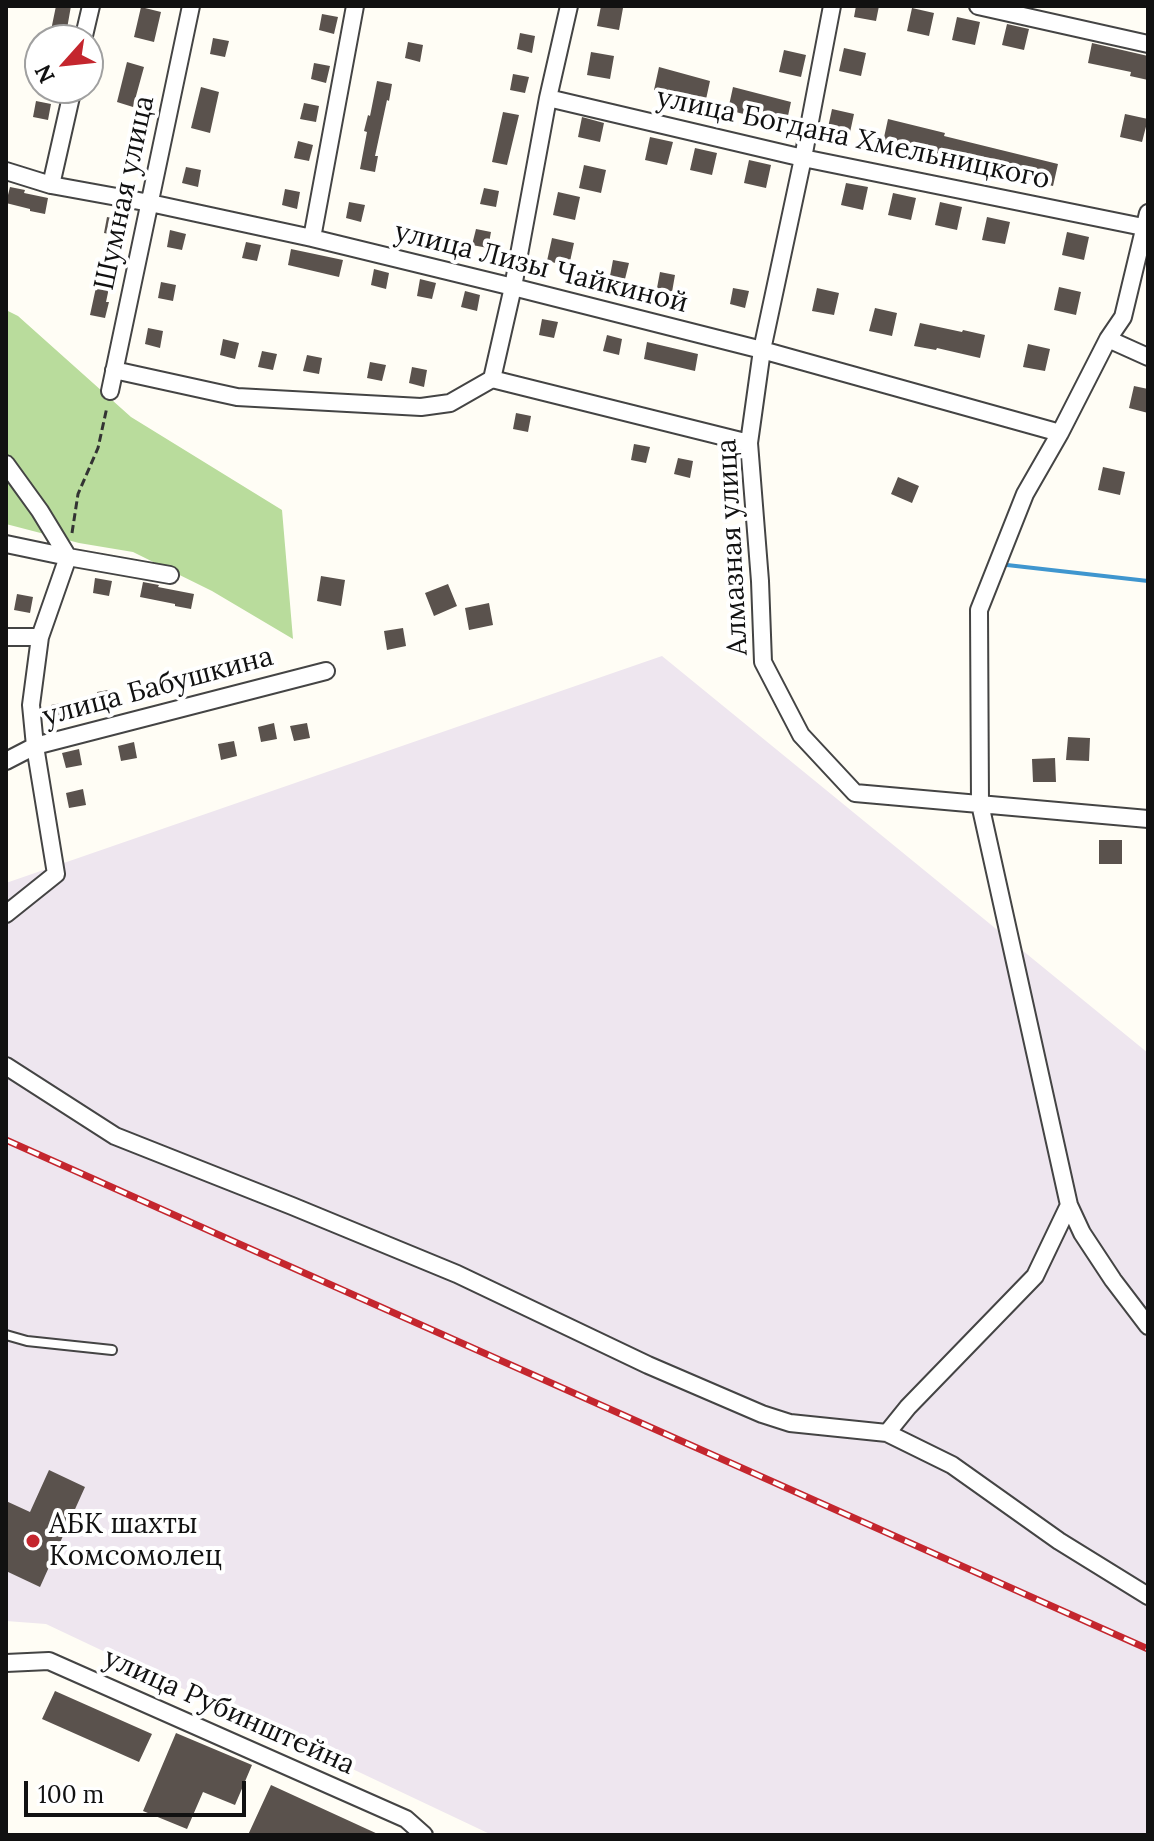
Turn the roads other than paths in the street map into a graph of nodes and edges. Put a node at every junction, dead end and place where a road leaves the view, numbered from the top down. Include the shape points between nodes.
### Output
1 (191, 6) edge
2 (355, 6) edge
3 (569, 6) edge
4 (832, 6) edge
5 (978, 6) edge
6 (1148, 44) edge
7 (548, 98) junction
8 (69, 104) edge
9 (803, 158) junction
10 (6, 171) edge
11 (51, 185) junction
12 (150, 203) junction
13 (1147, 223) edge
14 (312, 238) junction
15 (513, 287) junction
16 (1108, 339) junction
17 (762, 350) junction
18 (1148, 357) edge
19 (114, 370) junction
20 (492, 379) junction
21 (110, 391) road end
22 (1060, 433) junction
23 (749, 443) junction
24 (6, 464) edge
25 (6, 544) edge
26 (68, 557) junction
27 (170, 575) dead end
28 (6, 637) edge
29 (40, 637) junction
30 (326, 671) dead end
31 (35, 746) junction
32 (6, 761) edge
33 (980, 804) junction
34 (1148, 819) edge
35 (6, 914) edge
36 (6, 1066) edge
37 (1069, 1205) junction
38 (1148, 1326) edge
39 (6, 1335) edge
40 (112, 1350) dead end
41 (887, 1433) junction
42 (1148, 1596) edge
43 (6, 1663) edge
44 (424, 1835) edge

1 - 12 street, Шумная улица
2 - 14 street
3 - 7 street
4 - 9 street, Алмазная улица
5 - 6 street
7 - 9 street, улица Богдана Хмельницкого
7 - 15 street
8 - 11 street
9 - 13 street, улица Богдана Хмельницкого
9 - 17 street, Алмазная улица
10 - 11 street, улица Лизы Чайкиной
11 - 12 street, улица Лизы Чайкиной
12 - 14 street, улица Лизы Чайкиной
12 - 19 street, Шумная улица
13 - 16 street via 1123,317
14 - 15 street, улица Лизы Чайкиной
15 - 17 street, улица Лизы Чайкиной
15 - 20 street
16 - 18 street
16 - 22 street
17 - 22 street, улица Лизы Чайкиной
17 - 23 street, Алмазная улица
19 - 20 street via 237,397 421,407 450,403
19 - 21 street, Шумная улица
20 - 23 street
22 - 33 street via 1025,494 979,610
23 - 33 street, Алмазная улица via 763,662 801,735 855,793
24 - 26 street
25 - 26 street
26 - 27 street
26 - 29 street
28 - 29 street
29 - 31 street via 31,705
30 - 31 street, улица Бабушкина
31 - 32 street, улица Бабушкина
31 - 35 street via 56,874
33 - 34 street, Алмазная улица
33 - 37 street
36 - 41 street via 115,1136 457,1274 762,1414 790,1423
37 - 38 street via 1082,1233
37 - 41 street via 1035,1276
39 - 40 lane
41 - 42 street via 952,1465
43 - 44 street, улица Рубинштейна via 49,1661 406,1819

